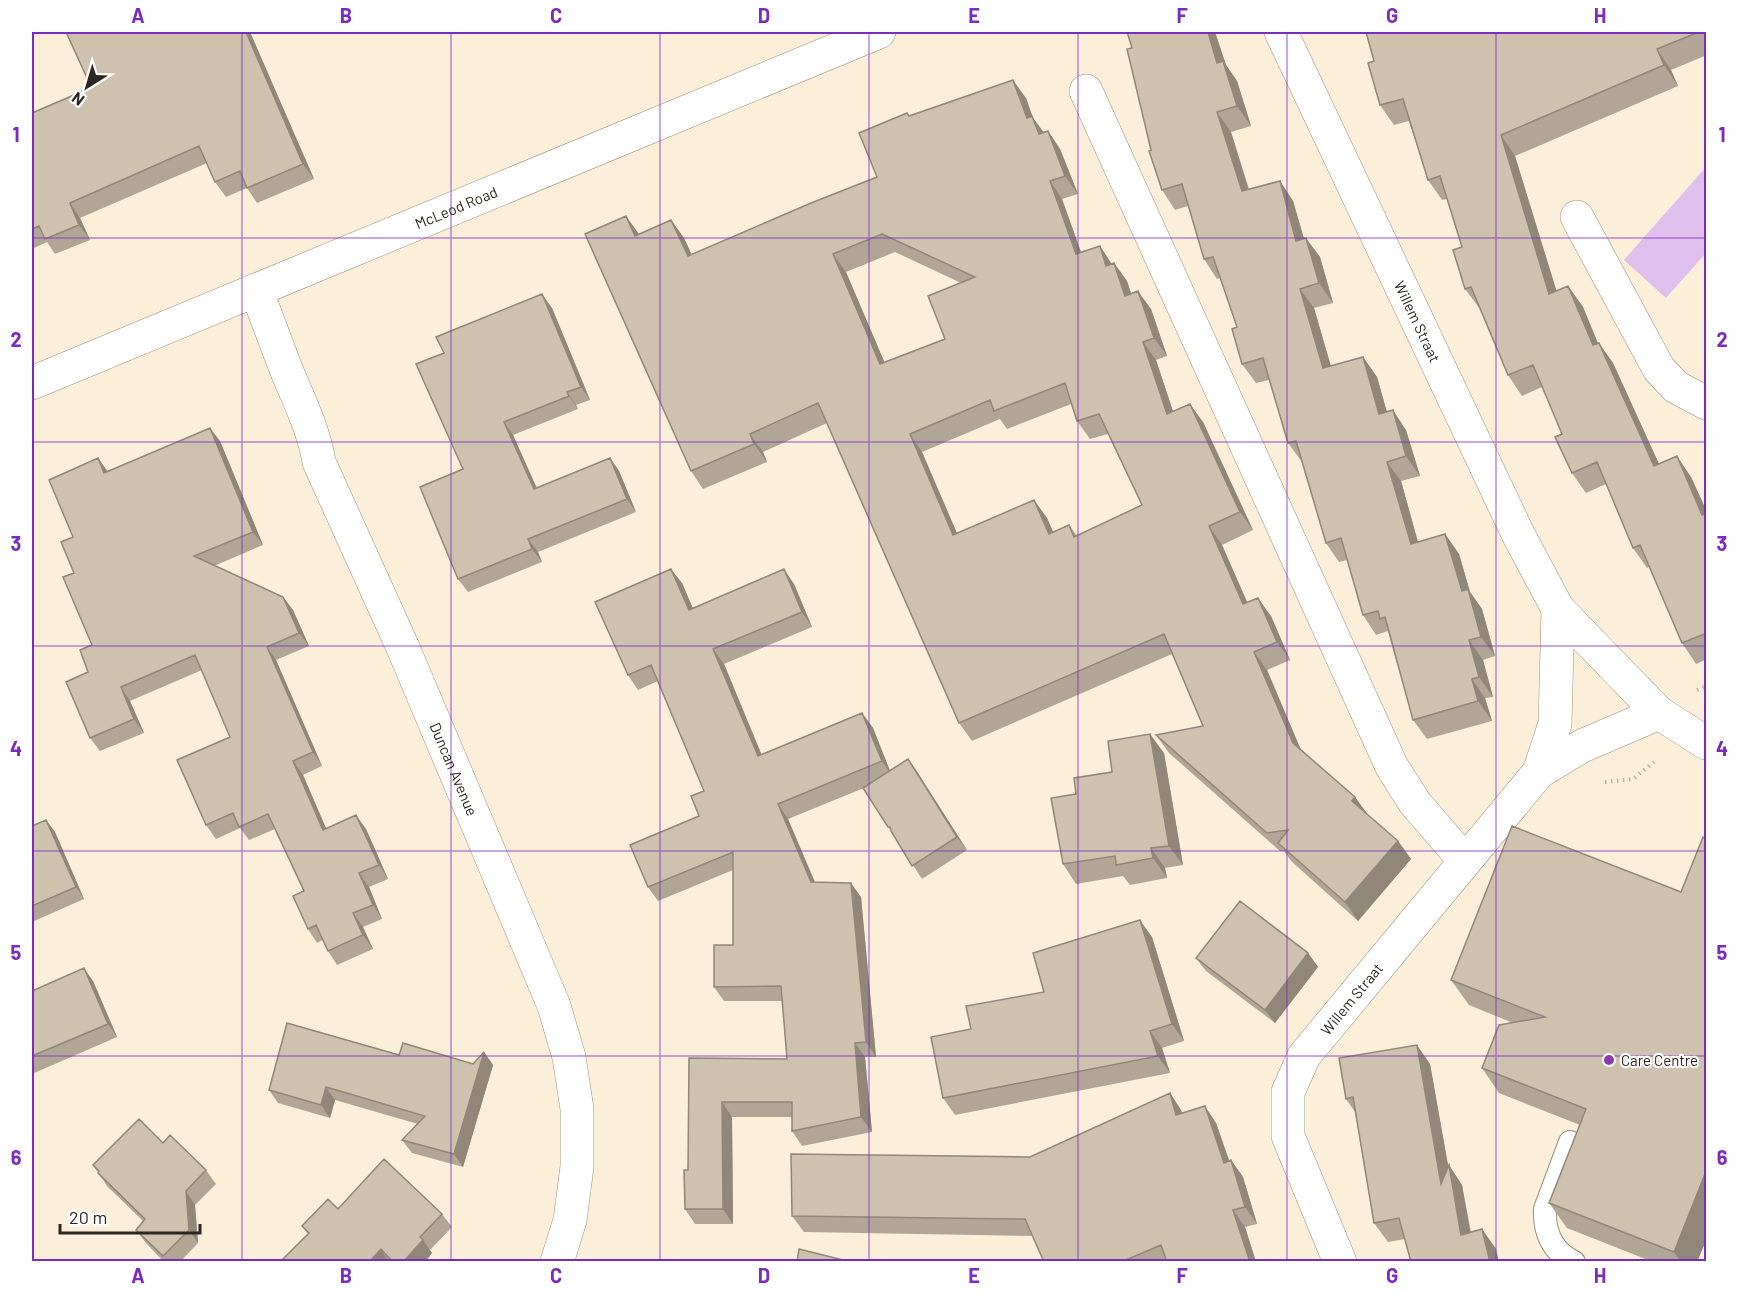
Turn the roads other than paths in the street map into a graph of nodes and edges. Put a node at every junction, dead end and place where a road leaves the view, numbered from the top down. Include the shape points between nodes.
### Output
1 (879, 32) edge
2 (1281, 32) edge
3 (1086, 91) dead end
4 (1577, 218) dead end
5 (256, 290) junction
6 (32, 383) edge
7 (1707, 403) edge
8 (1558, 609) junction
9 (1659, 713) junction
10 (1707, 743) edge
11 (1539, 772) junction
12 (1465, 861) junction
13 (1570, 1142) edge
14 (557, 1262) edge
15 (1340, 1262) edge
16 (1574, 1262) edge

1 - 5 street, McLeod Road
2 - 8 street, Willem Straat via 1518,534
3 - 12 street via 1392,766 1415,803
4 - 7 street via 1659,369 1676,387
5 - 6 street, McLeod Road
5 - 14 street, Duncan Avenue via 316,445 319,462 400,639 554,1006 569,1056 578,1109 577,1167 570,1220
8 - 9 street, Willem Straat
8 - 11 street, Willem Straat via 1555,724
9 - 10 street, Willem Straat
9 - 11 street, Willem Straat via 1582,746
11 - 12 street, Willem Straat
12 - 15 street, Willem Straat via 1304,1056 1288,1092 1288,1136
13 - 16 lane via 1544,1221 1550,1241

